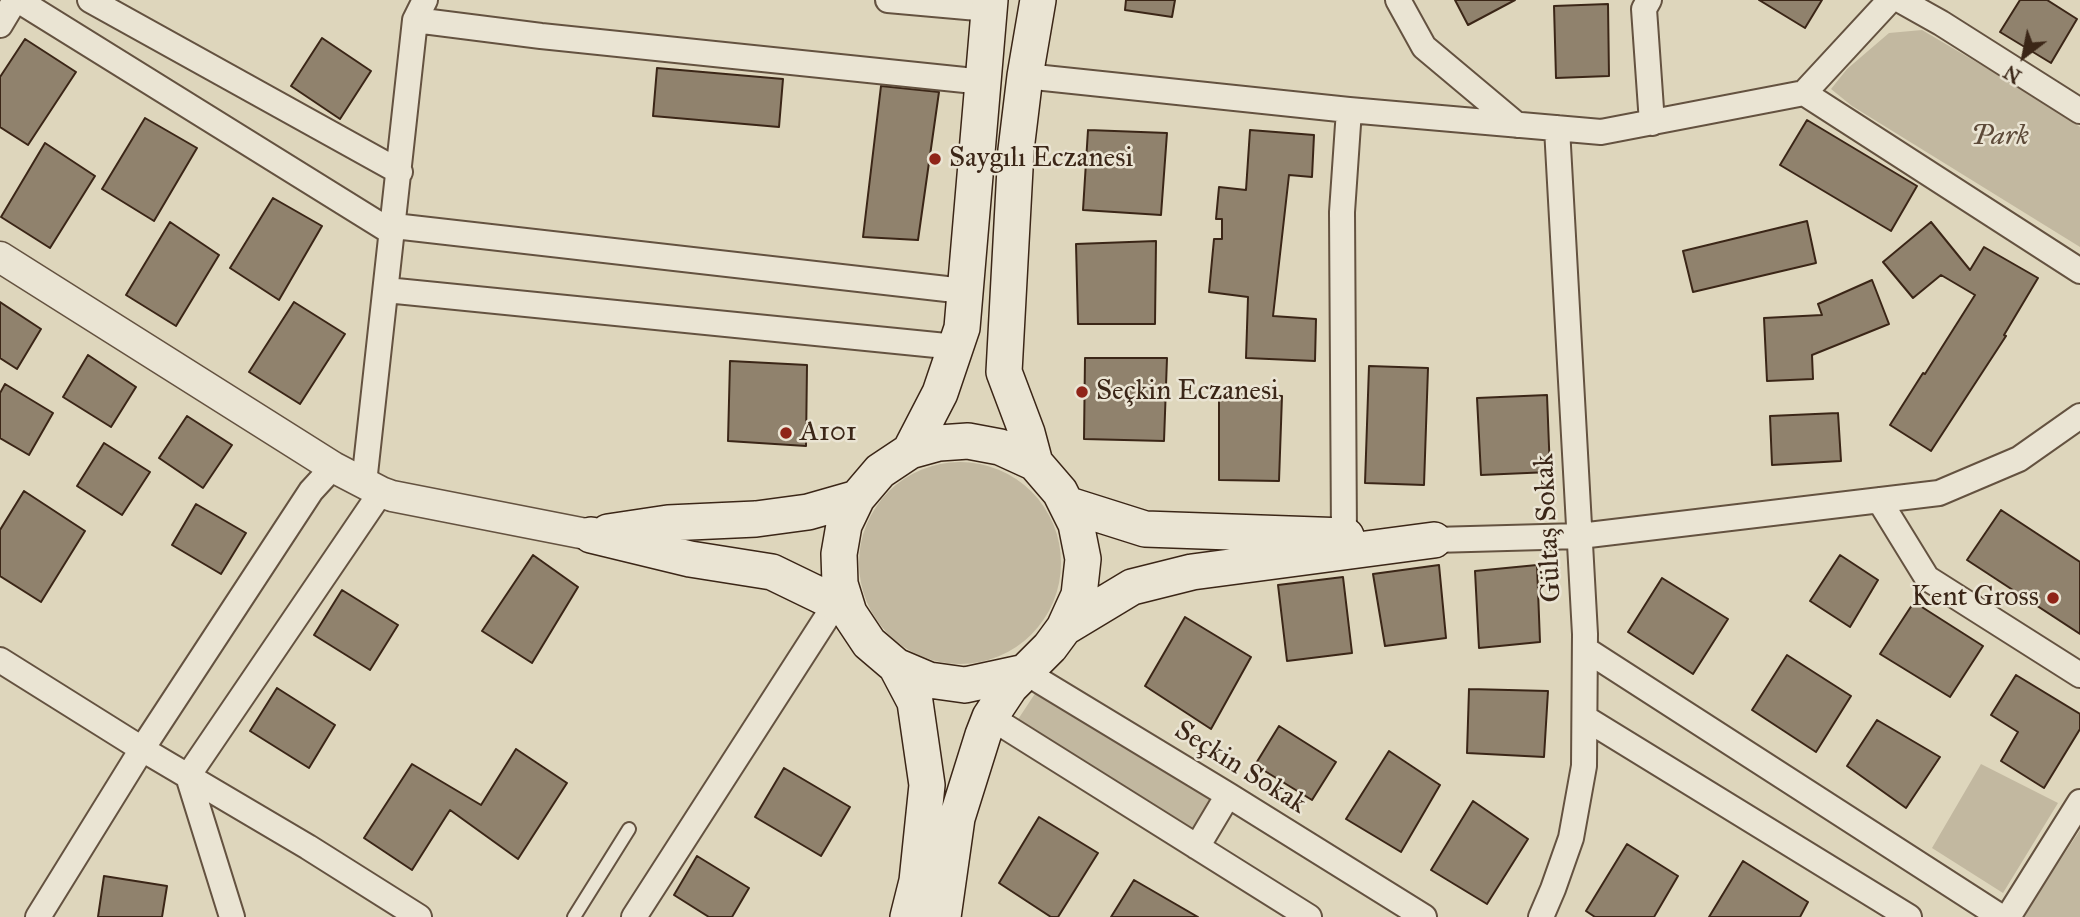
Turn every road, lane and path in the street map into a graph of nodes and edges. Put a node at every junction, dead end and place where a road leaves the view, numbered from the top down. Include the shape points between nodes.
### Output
1 (17, 0) edge
2 (90, 0) edge
3 (888, 0) edge
4 (1038, 0) edge
5 (1398, 0) edge
6 (1649, 0) edge
7 (1890, 0) edge
8 (1900, 0) edge
9 (990, 5) edge
10 (420, 10) edge
11 (0, 24) edge
12 (1025, 76) junction
13 (984, 82) junction
14 (1804, 93) junction
15 (1349, 110) junction
16 (2080, 111) edge
17 (1652, 123) junction
18 (1517, 125) junction
19 (1557, 128) junction
20 (400, 172) junction
21 (393, 230) junction
22 (0, 257) edge
23 (2080, 271) edge
24 (386, 290) junction
25 (964, 291) junction
26 (956, 347) junction
27 (2080, 416) edge
28 (910, 452) junction
29 (1035, 463) junction
30 (333, 467) junction
31 (372, 487) junction
32 (857, 498) junction
33 (1879, 500) junction
34 (1066, 504) junction
35 (591, 534) junction
36 (1344, 536) junction
37 (1580, 536) junction
38 (1434, 540) junction
39 (843, 608) junction
40 (1064, 628) junction
41 (1585, 649) junction
42 (0, 660) edge
43 (896, 666) junction
44 (1025, 672) junction
45 (2080, 675) edge
46 (990, 717) junction
47 (1584, 718) junction
48 (142, 748) junction
49 (188, 776) junction
50 (1228, 795) junction
51 (2080, 802) edge
52 (629, 829) dead end
53 (1197, 847) junction
54 (404, 914) edge
55 (38, 917) edge
56 (232, 917) edge
57 (574, 917) edge
58 (634, 917) edge
59 (908, 917) edge
60 (943, 917) edge
61 (1309, 917) edge
62 (1424, 917) edge
63 (1541, 917) edge
64 (1909, 917) edge
65 (2001, 917) edge
66 (2008, 917) edge

1 - 11 street
1 - 21 street
2 - 20 street
3 - 9 street
4 - 12 main road
5 - 18 street via 1424,47
6 - 17 street via 1644,9
7 - 14 street
8 - 16 street
9 - 13 main road
10 - 13 street via 541,36
10 - 20 street
12 - 15 street
12 - 29 main road via 1016,150 1004,372
13 - 25 main road
14 - 17 street
14 - 23 street
15 - 18 street
15 - 36 street via 1342,212
17 - 19 street via 1601,132
18 - 19 street
19 - 37 street, Gültaş Sokak
20 - 21 street
21 - 24 street
21 - 25 street
22 - 30 street
24 - 26 street
24 - 31 street
25 - 26 main road
26 - 28 main road via 940,393
27 - 33 street via 2019,459 1938,493
28 - 29 main road via 968,441 1000,447
28 - 32 main road via 880,471
29 - 34 main road
30 - 31 street
30 - 48 street via 311,491
31 - 35 street via 392,496
31 - 49 street
32 - 35 main road via 808,512
32 - 39 main road via 844,525 839,554
33 - 37 street
33 - 45 street via 1927,578
34 - 36 main road via 1145,528
34 - 40 main road via 1076,524 1083,559 1079,595
35 - 39 main road via 772,572
36 - 38 main road
37 - 38 street
37 - 41 street, Gültaş Sokak
38 - 40 main road via 1192,572 1132,587
39 - 43 main road via 869,643
39 - 58 street
40 - 44 main road
41 - 47 street, Gültaş Sokak
41 - 65 street
42 - 48 street
43 - 44 main road via 929,680 965,685
43 - 59 main road via 915,702 927,785 917,881
44 - 46 main road
44 - 50 street, Seçkin Sokak
46 - 53 street
46 - 60 main road via 957,818
47 - 63 street, Gültaş Sokak via 1584,766 1571,838
47 - 64 street
48 - 49 street
48 - 55 street
49 - 54 street via 308,847
49 - 56 street
50 - 53 street
50 - 62 street, Seçkin Sokak
51 - 66 street
52 - 57 lane
53 - 61 street

